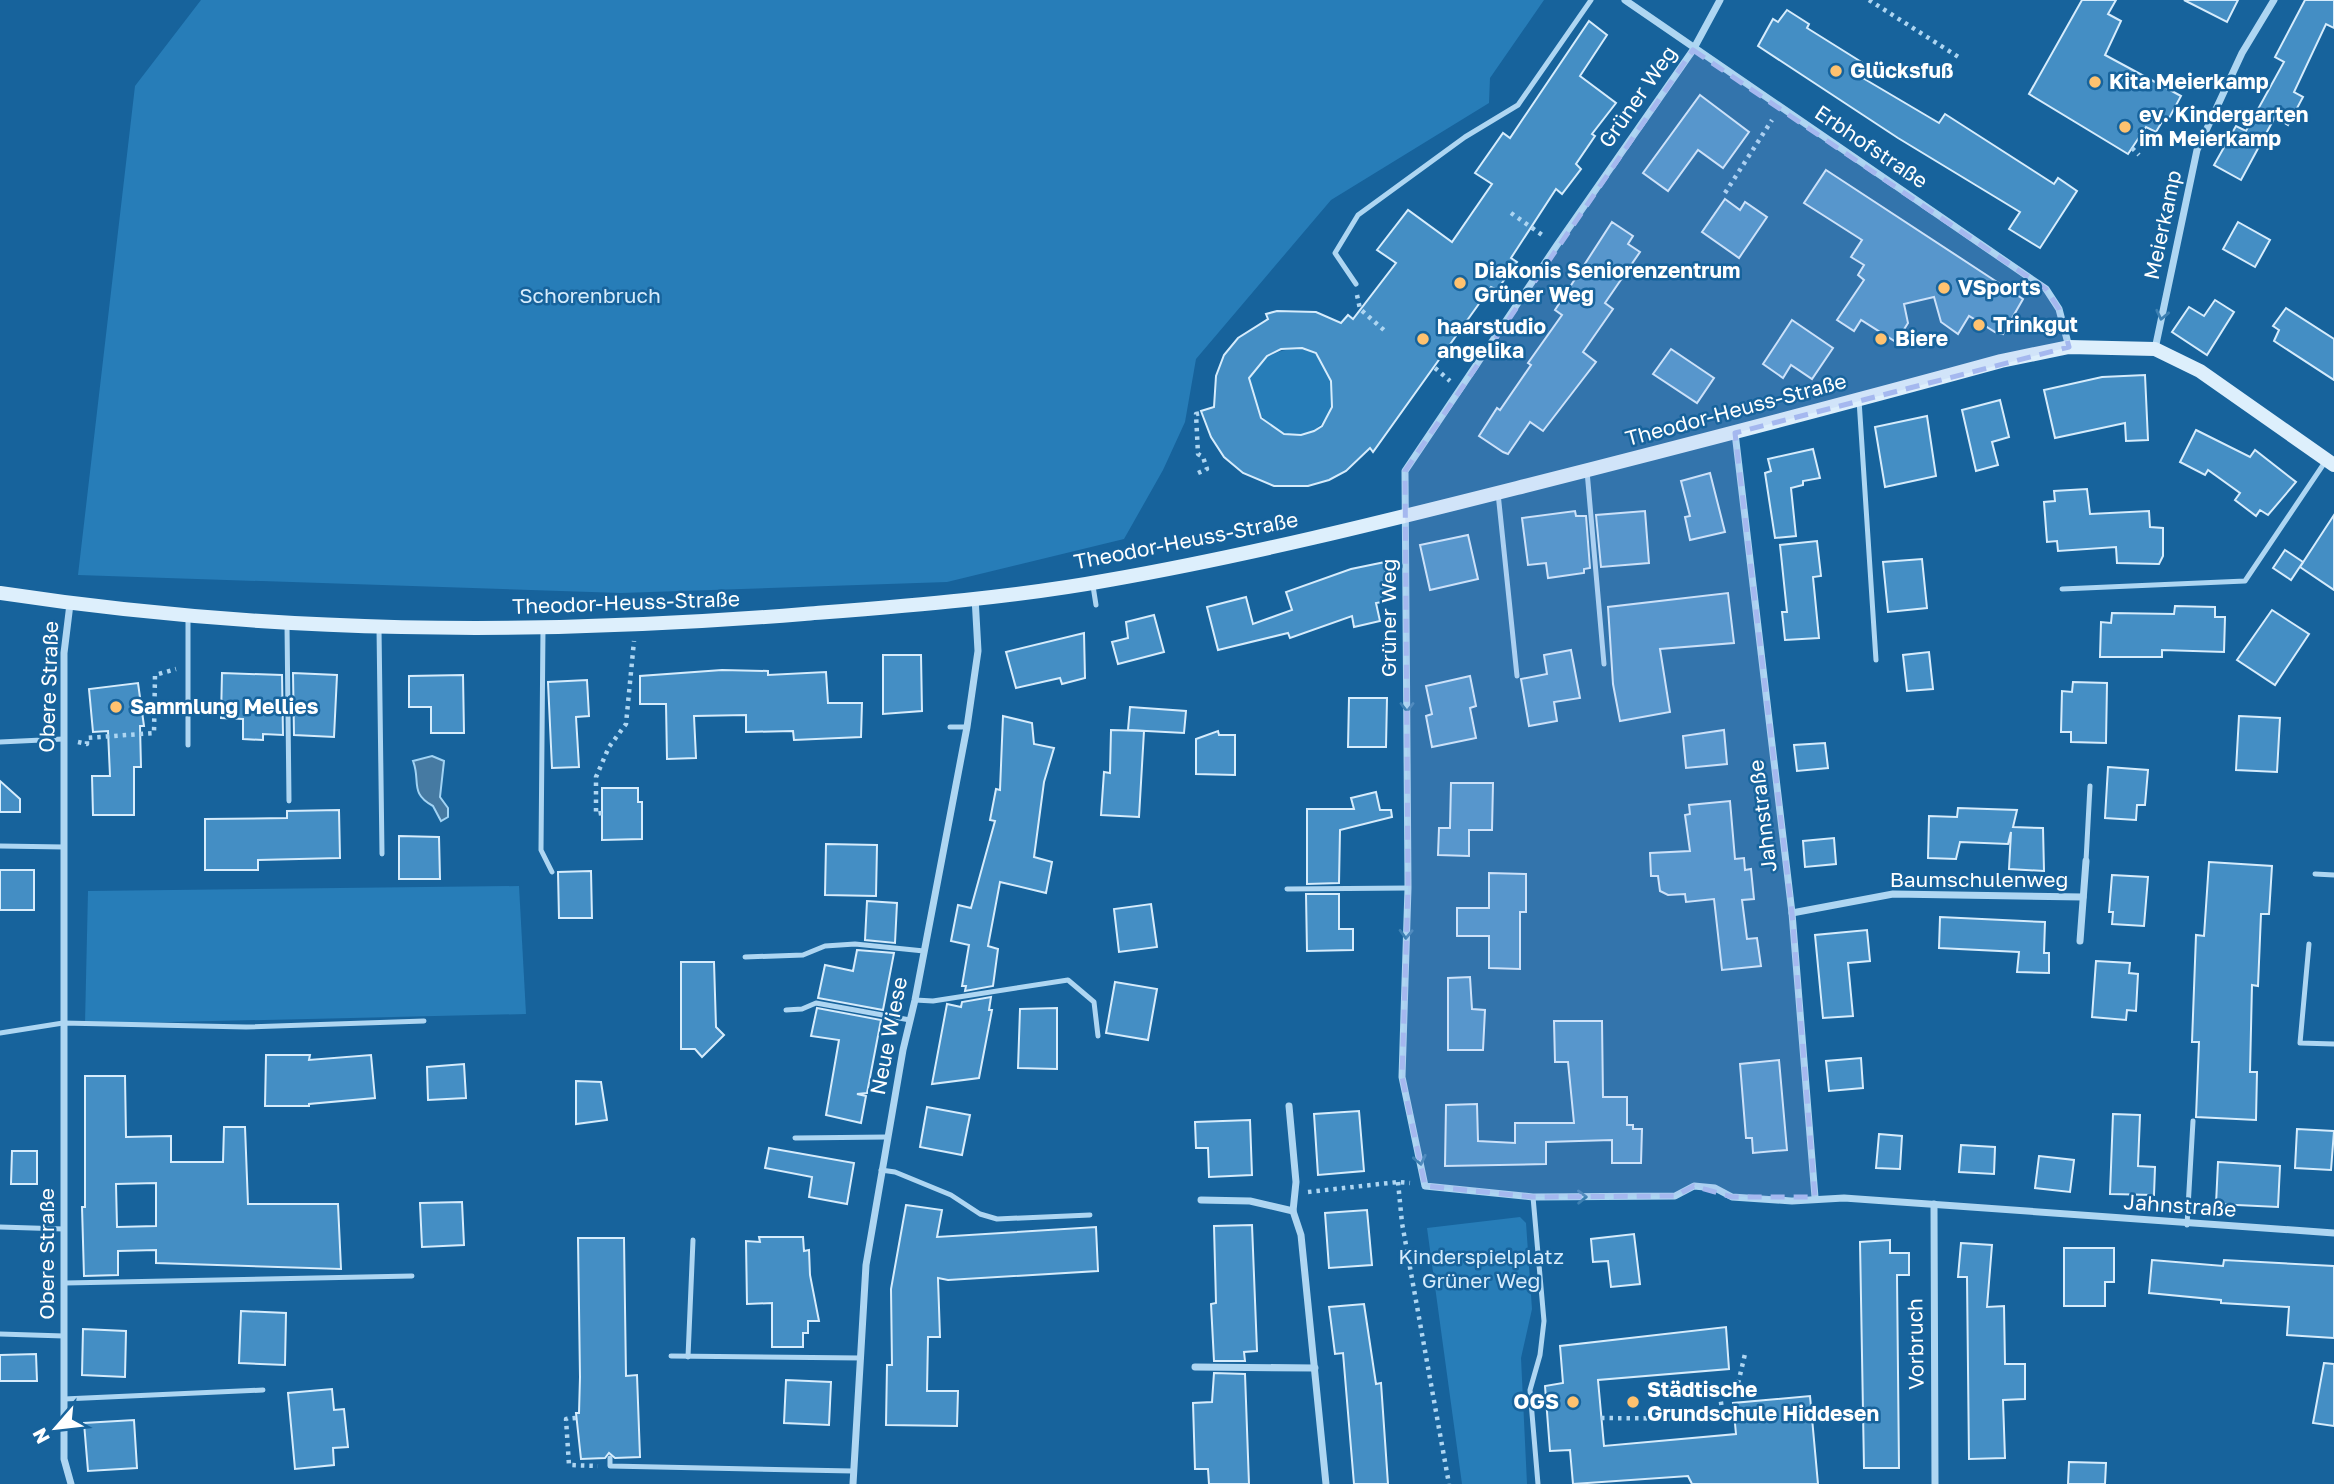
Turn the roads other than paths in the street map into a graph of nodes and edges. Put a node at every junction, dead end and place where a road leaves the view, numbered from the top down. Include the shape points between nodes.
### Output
1 (1591, 0) edge
2 (1625, 0) edge
3 (1720, 0) edge
4 (2274, 0) edge
5 (1693, 50) junction
6 (1356, 284) road end
7 (2069, 346) junction
8 (2155, 349) junction
9 (1859, 400) junction
10 (1735, 433) junction
11 (2330, 462) edge
12 (1587, 471) junction
13 (1498, 493) junction
14 (1406, 516) junction
15 (1092, 583) junction
16 (2062, 589) dead end
17 (0, 593) edge
18 (975, 597) junction
19 (69, 604) junction
20 (1096, 605) dead end
21 (188, 618) junction
22 (287, 625) junction
23 (379, 628) junction
24 (543, 629) junction
25 (1876, 660) dead end
26 (1604, 664) dead end
27 (1517, 676) dead end
28 (950, 727) dead end
29 (967, 727) junction
30 (63, 739) junction
31 (0, 742) edge
32 (188, 745) dead end
33 (2090, 786) dead end
34 (289, 801) dead end
35 (0, 846) edge
36 (64, 847) junction
37 (382, 854) dead end
38 (2086, 861) joint
39 (552, 872) dead end
40 (2315, 874) dead end
41 (2334, 876) edge
42 (1408, 888) junction
43 (1287, 889) dead end
44 (2083, 897) junction
45 (1792, 913) junction
46 (2080, 942) dead end
47 (2309, 944) dead end
48 (924, 951) junction
49 (745, 957) dead end
50 (915, 1000) junction
51 (786, 1010) dead end
52 (910, 1020) junction
53 (424, 1021) dead end
54 (63, 1023) junction
55 (0, 1033) edge
56 (1098, 1035) dead end
57 (2334, 1044) edge
58 (1289, 1106) dead end
59 (2193, 1121) dead end
60 (887, 1137) junction
61 (795, 1138) dead end
62 (881, 1170) junction
63 (1513, 1196) joint
64 (1533, 1197) junction
65 (1815, 1197) junction
66 (1201, 1200) dead end
67 (1934, 1204) junction
68 (1293, 1211) junction
69 (1090, 1215) dead end
70 (2187, 1225) junction
71 (0, 1227) edge
72 (64, 1228) junction
73 (2334, 1233) edge
74 (693, 1240) dead end
75 (412, 1276) dead end
76 (65, 1283) junction
77 (0, 1334) edge
78 (64, 1336) junction
79 (671, 1356) dead end
80 (688, 1357) junction
81 (861, 1358) junction
82 (1195, 1367) dead end
83 (1315, 1368) junction
84 (263, 1390) dead end
85 (64, 1399) junction
86 (610, 1458) dead end
87 (853, 1471) junction
88 (69, 1483) edge
89 (853, 1484) edge
90 (1326, 1484) edge
91 (1538, 1484) edge
92 (1936, 1484) edge

1 - 6 lane via 1518,105 1357,215 1335,253
2 - 5 street, Erbhofstraße
3 - 5 street, Grüner Weg
4 -> 8 street, Meierkamp via 2242,53 2197,150
5 - 7 street, Erbhofstraße via 2046,289 2059,309
5 - 14 street, Grüner Weg via 1405,471
7 - 8 main road, Theodor-Heuss-Straße
7 - 9 main road, Theodor-Heuss-Straße
8 - 11 main road, Theodor-Heuss-Straße via 2200,371
9 - 10 main road, Theodor-Heuss-Straße
9 - 25 lane
10 - 12 main road, Theodor-Heuss-Straße
10 - 45 street, Jahnstraße
11 - 16 lane, Theodor-Heuss-Straße via 2245,581
12 - 13 main road, Theodor-Heuss-Straße
12 - 26 lane
13 - 14 main road, Theodor-Heuss-Straße
13 - 27 lane
14 - 15 main road, Theodor-Heuss-Straße
14 -> 42 street, Grüner Weg
15 - 18 main road, Theodor-Heuss-Straße
15 - 20 lane
17 - 19 main road, Theodor-Heuss-Straße
18 - 24 main road, Theodor-Heuss-Straße via 691,623
18 - 29 street, Neue Wiese via 978,651
19 - 21 main road, Theodor-Heuss-Straße
19 - 30 street, Obere Straße
21 - 22 main road, Theodor-Heuss-Straße
21 - 32 lane
22 - 23 main road, Theodor-Heuss-Straße
22 - 34 lane
23 - 24 main road, Theodor-Heuss-Straße
23 - 37 lane
24 - 39 lane via 541,850
28 - 29 lane
29 - 48 street, Neue Wiese
30 - 31 lane
30 - 36 street, Obere Straße
33 - 38 lane
35 - 36 lane
36 - 54 street, Obere Straße
38 - 44 street, Baumschulenweg
40 - 41 lane
42 - 43 lane
42 -> 63 street, Grüner Weg via 1402,1077 1425,1186
44 - 45 street, Baumschulenweg via 1893,894
44 - 46 street, Baumschulenweg
45 - 65 street, Jahnstraße
47 - 57 lane via 2300,1043
48 - 49 lane via 855,944 825,946 803,955
48 - 50 street, Neue Wiese
50 - 52 street, Neue Wiese
50 - 56 lane via 933,1002 1068,980 1094,1002
51 - 52 lane via 816,1003
52 - 60 street, Neue Wiese
53 - 54 lane via 246,1027
54 - 55 lane
54 - 72 street, Obere Straße
58 - 68 street via 1296,1182
59 - 70 lane
60 - 61 lane
60 - 62 street, Neue Wiese
62 - 69 lane via 951,1195 979,1214 997,1219
62 - 81 street, Neue Wiese via 866,1265
63 - 64 street, Jahnstraße
64 -> 65 street, Jahnstraße via 1675,1196 1694,1186 1716,1188 1732,1196 1792,1201
64 - 91 lane via 1544,1321 1530,1390
65 - 67 street, Jahnstraße
66 - 68 street via 1250,1201
67 - 70 street, Jahnstraße
67 - 92 street, Vorbruch
68 - 83 street via 1301,1235
70 - 73 street, Jahnstraße
71 - 72 lane
72 - 76 street, Obere Straße
74 - 80 lane
75 - 76 lane
76 - 78 street, Obere Straße
77 - 78 lane
78 - 85 street, Obere Straße
79 - 80 lane
80 - 81 lane
81 - 87 street, Neue Wiese
82 - 83 street
83 - 90 street
84 - 85 lane
85 - 88 street, Obere Straße via 64,1459
86 - 87 lane via 610,1466
87 - 89 street, Neue Wiese

